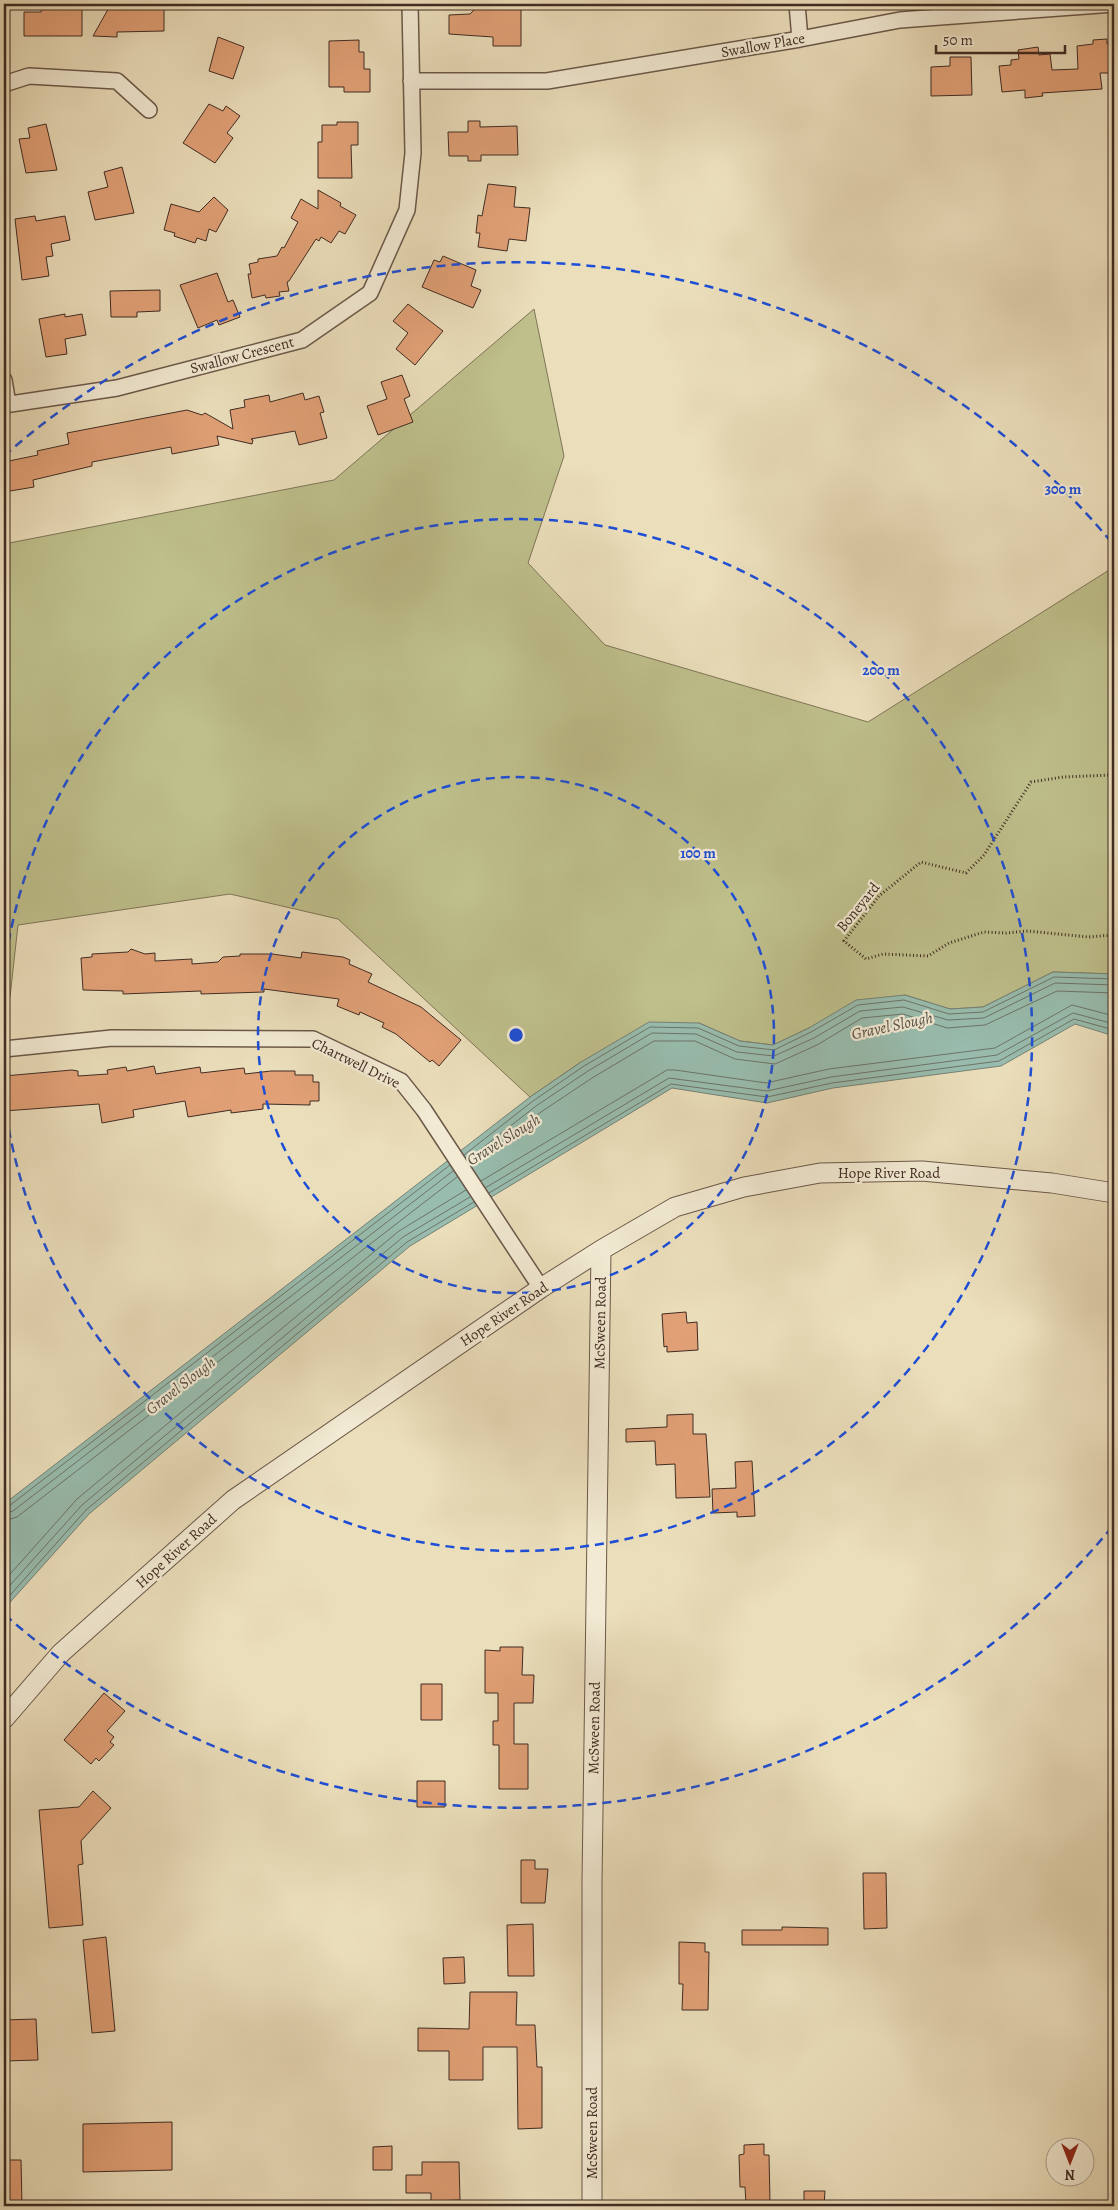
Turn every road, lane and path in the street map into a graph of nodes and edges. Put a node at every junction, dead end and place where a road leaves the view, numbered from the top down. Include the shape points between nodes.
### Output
1 (410, 4) edge
2 (797, 4) edge
3 (1114, 4) edge
4 (800, 39) junction
5 (411, 81) junction
6 (4, 84) edge
7 (149, 110) dead end
8 (4, 380) edge
9 (6, 404) edge
10 (1114, 778) edge
11 (1114, 934) edge
12 (4, 1049) edge
13 (1114, 1193) edge
14 (600, 1250) junction
15 (541, 1288) junction
16 (4, 1719) edge
17 (592, 2206) edge

1 - 5 street, Swallow Crescent
2 - 4 street
3 - 4 street, Swallow Place via 919,17
4 - 5 street, Swallow Place via 547,81
5 - 9 street, Swallow Crescent via 413,153 407,210 370,293 302,340 116,388
6 - 7 street via 29,76 116,81
8 - 9 street
10 - 11 path, Boneyard via 1092,776 1031,782 984,855 966,873 921,862 879,896 844,941 866,959 883,954 928,956 949,943 984,932 1028,931 1088,937
12 - 15 street, Chartwell Drive via 112,1038 313,1039 401,1081 424,1110
13 - 14 street, Hope River Road via 1052,1183 922,1170 820,1173 744,1187 675,1207
14 - 15 street, Hope River Road
14 - 17 street, McSween Road via 592,1882
15 - 16 street, Hope River Road via 233,1500 61,1653

